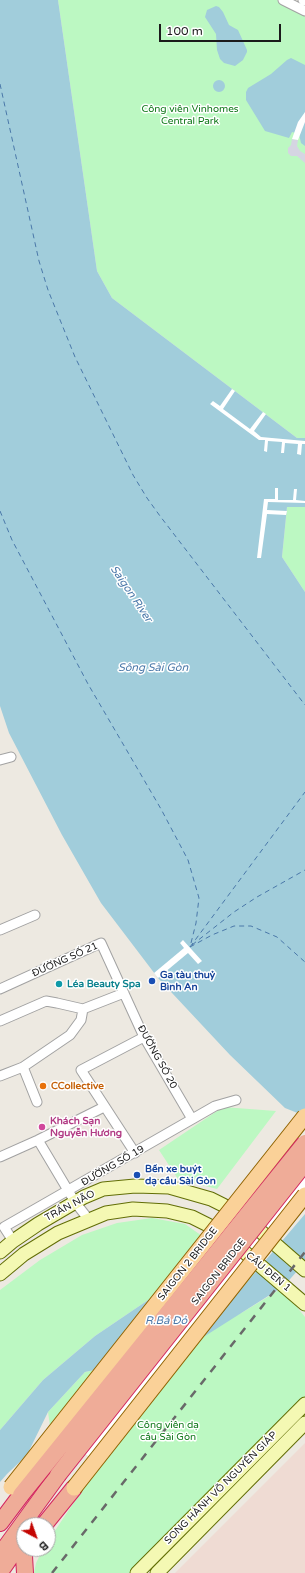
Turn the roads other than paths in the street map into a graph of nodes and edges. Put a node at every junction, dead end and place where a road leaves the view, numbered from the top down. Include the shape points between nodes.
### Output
1 (283, 0) edge
2 (305, 11) edge
3 (11, 757) dead end
4 (0, 760) edge
5 (35, 916) dead end
6 (0, 930) edge
7 (0, 989) edge
8 (124, 993) junction
9 (83, 1009) junction
10 (0, 1021) edge
11 (144, 1037) junction
12 (22, 1067) junction
13 (0, 1076) edge
14 (236, 1100) dead end
15 (37, 1102) dead end
16 (104, 1107) junction
17 (305, 1116) edge
18 (192, 1119) junction
19 (38, 1140) junction
20 (305, 1143) edge
21 (135, 1153) junction
22 (0, 1157) edge
23 (305, 1163) edge
24 (305, 1180) edge
25 (72, 1196) junction
26 (305, 1196) edge
27 (89, 1220) junction
28 (2, 1224) edge
29 (13, 1241) junction
30 (242, 1250) joint
31 (0, 1252) edge
32 (305, 1270) edge
33 (0, 1274) edge
34 (305, 1304) edge
35 (305, 1404) edge
36 (305, 1423) edge
37 (66, 1482) junction
38 (16, 1491) junction
39 (40, 1517) edge
40 (48, 1517) edge
41 (2, 1521) edge
42 (16, 1553) edge
43 (0, 1555) edge
44 (17, 1557) edge
45 (24, 1557) edge
46 (0, 1572) edge
47 (8, 1573) edge
48 (25, 1573) edge
49 (137, 1573) edge
50 (157, 1573) edge

1 - 2 street
3 - 4 street
5 - 6 street
7 - 8 street, ĐƯỜNG SỐ 21 via 101,943
8 - 9 street
8 - 11 street, ĐƯỜNG SỐ 20
9 - 10 street via 46,1001
9 - 12 street via 81,1020 70,1035
11 - 16 street via 81,1070
11 - 18 street, ĐƯỜNG SỐ 20
12 - 13 street
12 - 15 street
14 - 18 street, ĐƯỜNG SỐ 19 via 215,1106
16 - 19 street
16 - 21 street
17 - 38 main road, SAIGON 2 BRIDGE, bridge
18 - 21 street, ĐƯỜNG SỐ 19
19 - 22 street
19 - 25 street
20 - 38 highway, SAIGON 2 BRIDGE, bridge
21 - 25 street, ĐƯỜNG SỐ 19
23 - 37 highway, SAIGON BRIDGE, bridge
24 - 37 highway, SAIGON BRIDGE
25 - 27 street
25 - 28 street, ĐƯỜNG SỐ 19
25 - 29 main road, TRẦN NÃO
25 - 32 main road, TRẦN NÃO via 139,1185 170,1187 211,1199 224,1205 259,1230
26 - 37 main road, SAIGON BRIDGE, bridge
27 - 30 main road, TRẦN NÃO via 106,1213 134,1209 167,1211 192,1217 210,1226
27 - 33 main road, TRẦN NÃO via 58,1233 24,1254
28 - 29 street, ĐƯỜNG SỐ 19
29 - 31 main road, TRẦN NÃO
30 - 34 main road, CẦU ĐEN 1
35 - 49 main road, SONG HÀNH VÕ NGUYÊN GIÁP
36 - 50 main road, SONG HÀNH VÕ NGUYÊN GIÁP
37 - 39 highway
37 - 40 highway
37 - 43 highway
38 - 41 highway
42 - 46 highway
44 - 47 highway
45 - 48 highway

